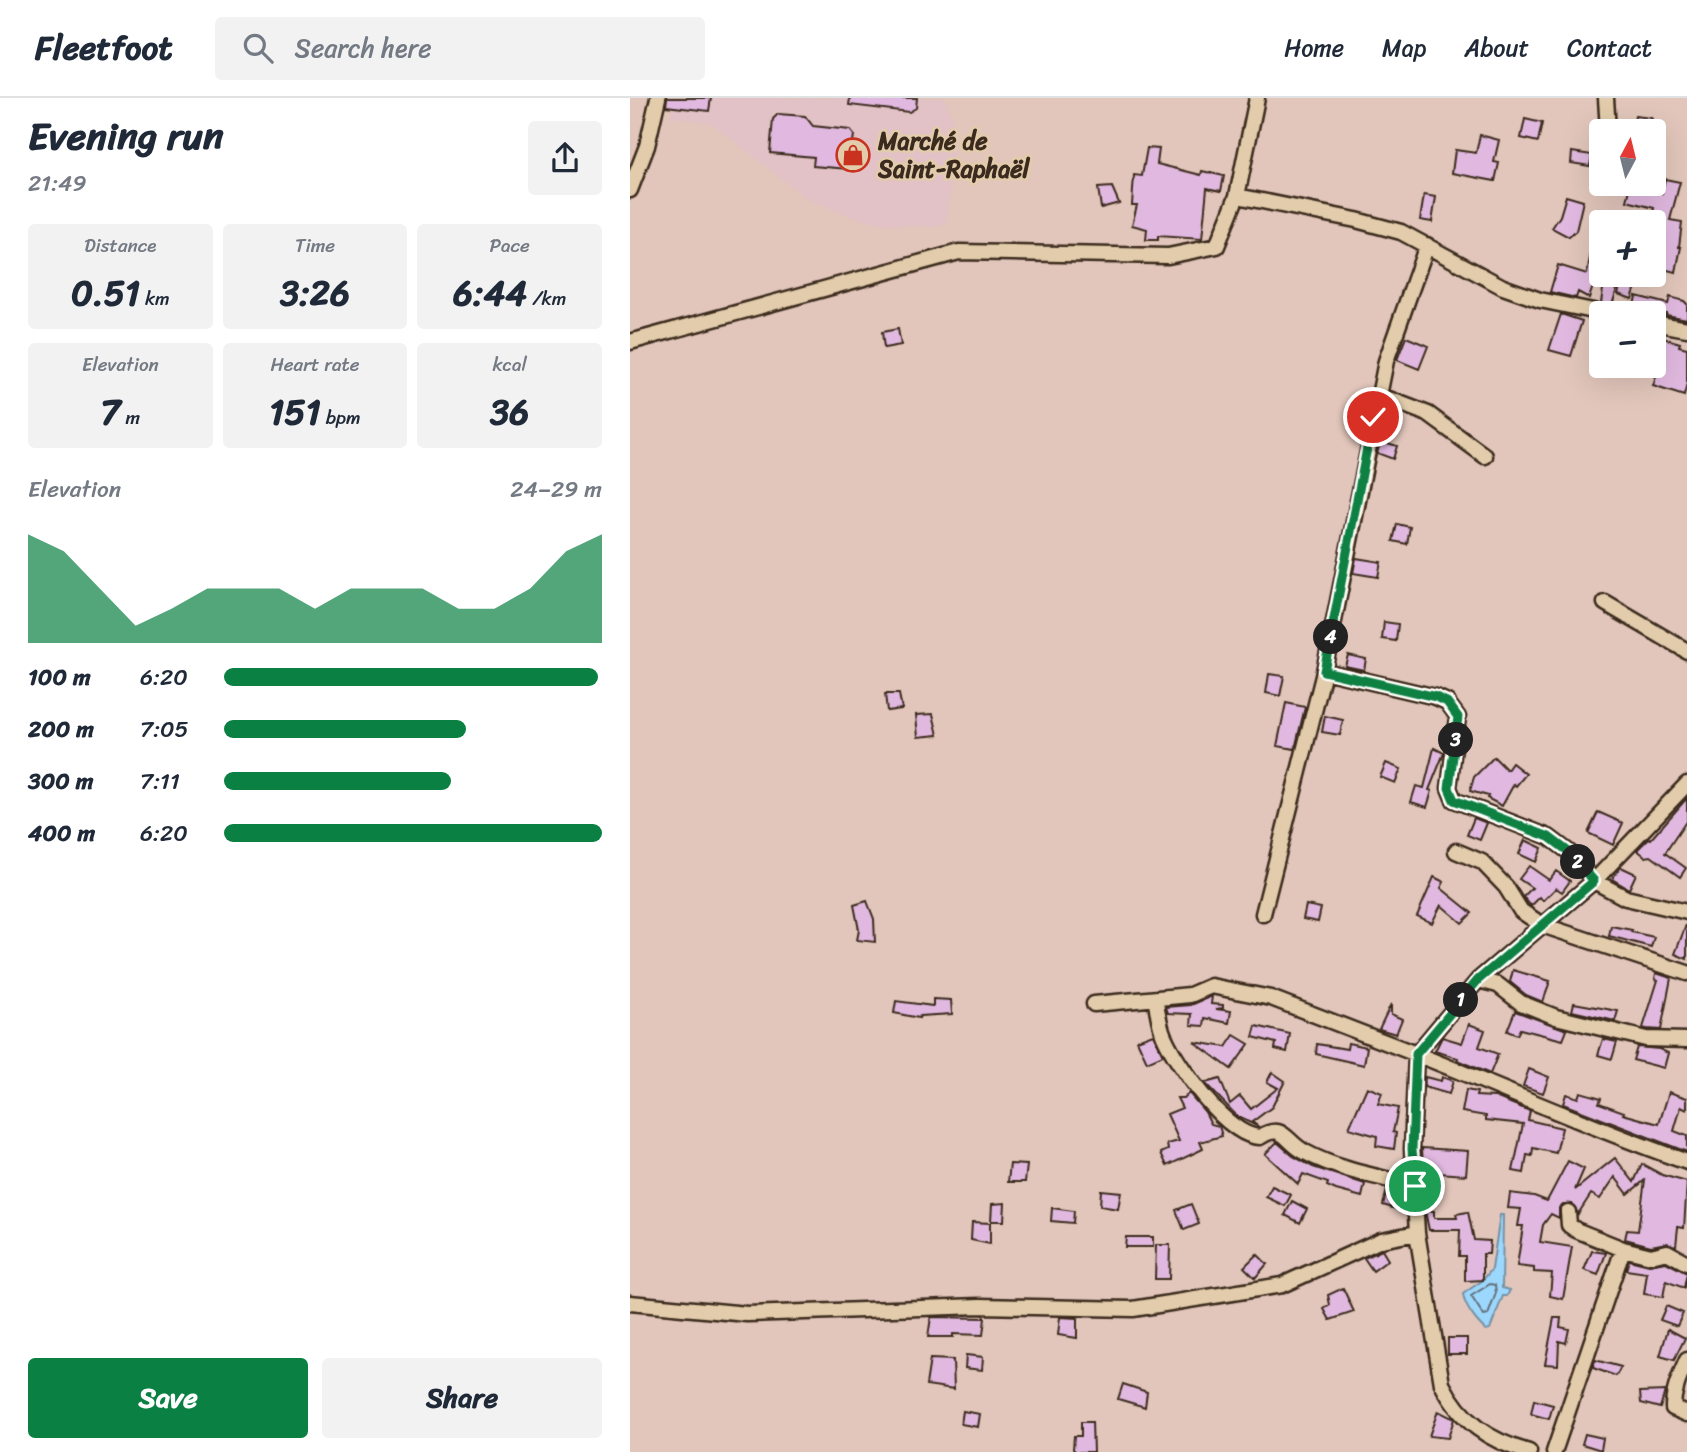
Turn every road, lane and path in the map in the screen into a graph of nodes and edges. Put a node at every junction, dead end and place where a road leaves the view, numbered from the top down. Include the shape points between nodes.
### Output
1 (658, 98) edge
2 (1257, 98) edge
3 (1606, 98) edge
4 (1607, 119) edge
5 (630, 190) edge
6 (1237, 195) junction
7 (1427, 245) junction
8 (1589, 310) edge
9 (1666, 326) edge
10 (1687, 330) edge
11 (630, 342) edge
12 (1378, 395) junction
13 (1485, 456) dead end
14 (1605, 603) dead end
15 (1687, 651) edge
16 (1324, 671) junction
17 (1687, 784) edge
18 (1456, 851) dead end
19 (1594, 881) junction
20 (1687, 912) edge
21 (1263, 914) dead end
22 (1542, 925) junction
23 (1687, 973) edge
24 (1478, 980) junction
25 (1155, 999) junction
26 (1094, 1004) dead end
27 (1687, 1040) edge
28 (1416, 1054) junction
29 (1687, 1161) edge
30 (1415, 1186) junction
31 (1568, 1212) dead end
32 (1417, 1233) junction
33 (1623, 1249) junction
34 (1687, 1263) edge
35 (630, 1303) edge
36 (1687, 1360) edge
37 (1687, 1414) edge
38 (1529, 1452) edge
39 (1554, 1452) edge

1 - 5 street
2 - 6 street
3 - 4 street
6 - 7 street via 1356,220 1401,232
6 - 11 street via 1217,246 1168,256 959,253
7 - 8 street via 1503,287
7 - 12 street
9 - 10 street
12 - 13 street via 1429,414
12 - 16 street
14 - 15 street
16 - 19 street via 1447,702 1458,717 1449,788 1454,800 1549,837
16 - 21 street
17 - 19 street
18 - 22 street via 1488,867 1521,911
19 - 20 street via 1626,898
19 - 22 street
22 - 23 street
22 - 24 street
24 - 27 street via 1498,985 1521,1003 1556,1017 1646,1039
24 - 28 street
25 - 26 street
25 - 28 street via 1190,995 1211,986 1271,999
25 - 30 street via 1164,1036 1199,1094 1243,1132 1260,1137 1278,1130 1303,1152
28 - 29 street via 1619,1138
28 - 30 street
30 - 32 street
31 - 33 street via 1569,1224 1576,1230
32 - 35 street via 1381,1240 1282,1285 1133,1309 980,1306 747,1314
32 - 38 street via 1442,1384 1452,1403 1483,1435
33 - 34 street via 1651,1256 1667,1252
33 - 39 street
36 - 37 street via 1673,1399 1673,1408

